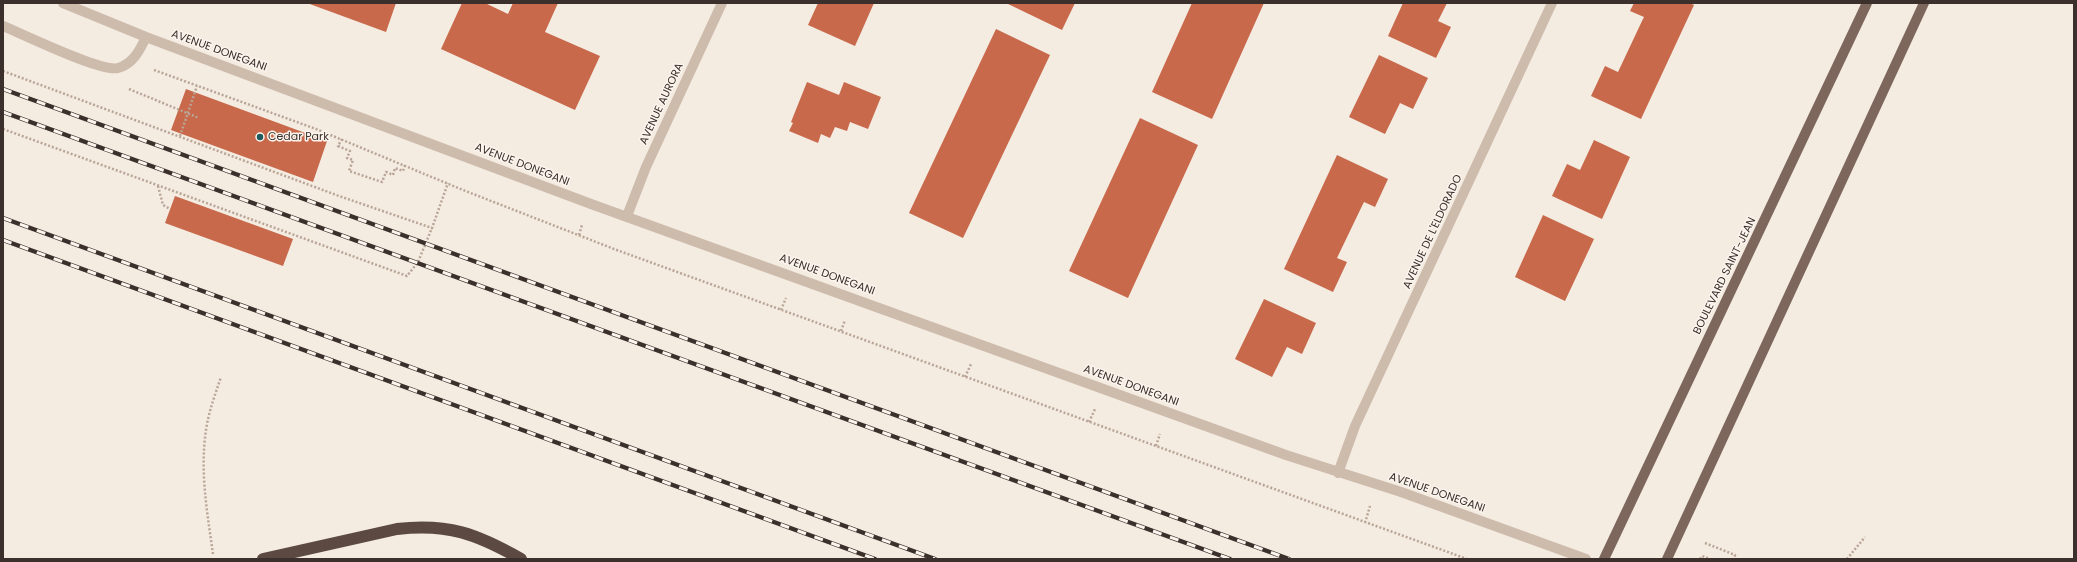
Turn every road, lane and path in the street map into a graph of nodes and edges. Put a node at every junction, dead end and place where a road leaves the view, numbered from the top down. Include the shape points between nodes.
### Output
1 (63, 3) edge
2 (722, 3) edge
3 (1552, 3) edge
4 (1867, 3) edge
5 (1924, 3) edge
6 (3, 26) edge
7 (146, 37) junction
8 (150, 68) dead end
9 (3, 71) edge
10 (197, 86) junction
11 (126, 88) dead end
12 (188, 113) junction
13 (199, 118) dead end
14 (3, 129) edge
15 (180, 136) junction
16 (342, 139) junction
17 (405, 165) junction
18 (448, 183) junction
19 (158, 186) junction
20 (170, 209) dead end
21 (627, 216) junction
22 (584, 221) dead end
23 (432, 228) junction
24 (579, 235) junction
25 (787, 294) dead end
26 (781, 310) junction
27 (847, 316) dead end
28 (841, 332) junction
29 (972, 362) dead end
30 (221, 376) dead end
31 (965, 377) junction
32 (1095, 406) dead end
33 (1089, 422) junction
34 (1162, 430) dead end
35 (1156, 446) junction
36 (1338, 473) junction
37 (1370, 507) dead end
38 (1365, 523) junction
39 (1865, 537) dead end
40 (1705, 543) dead end
41 (213, 554) dead end
42 (263, 559) edge
43 (521, 559) edge
44 (1467, 559) edge
45 (1586, 559) edge
46 (1604, 559) edge
47 (1667, 559) edge
48 (1700, 559) edge
49 (1710, 559) edge
50 (1734, 559) edge
51 (1847, 559) edge

1 - 7 street, AVENUE DONEGANI
2 - 21 street, AVENUE AURORA via 646,167
3 - 36 street, AVENUE DE L'ELDORADO via 1356,426
4 - 46 main road, BOULEVARD SAINT-JEAN
5 - 47 main road
6 - 7 street via 88,62 109,68 120,68 134,59
7 - 21 street, AVENUE DONEGANI
8 - 10 path
9 - 15 path
10 - 12 path
10 - 16 path
11 - 12 path
12 - 13 path
12 - 15 path
14 - 19 path
15 - 23 path
16 - 17 path
16 - 17 path via 338,146 350,151 347,158 353,160 349,171 382,182 386,172 393,175 395,168 403,171
17 - 18 path
18 - 23 path
18 - 24 path
19 - 20 path via 163,205
19 - 23 path via 407,276 418,262
21 - 36 street, AVENUE DONEGANI
22 - 24 path
24 - 26 path
25 - 26 path
26 - 28 path
27 - 28 path
28 - 31 path
29 - 31 path
30 - 41 path via 207,422 204,445 204,488
31 - 33 path
32 - 33 path
33 - 35 path
34 - 35 path
35 - 38 path
36 - 45 street, AVENUE DONEGANI via 1401,492
37 - 38 path
38 - 44 path
39 - 51 path
40 - 50 path via 1735,555
42 - 43 highway via 397,528 419,526 459,531 484,540
48 - 49 path via 1702,556

